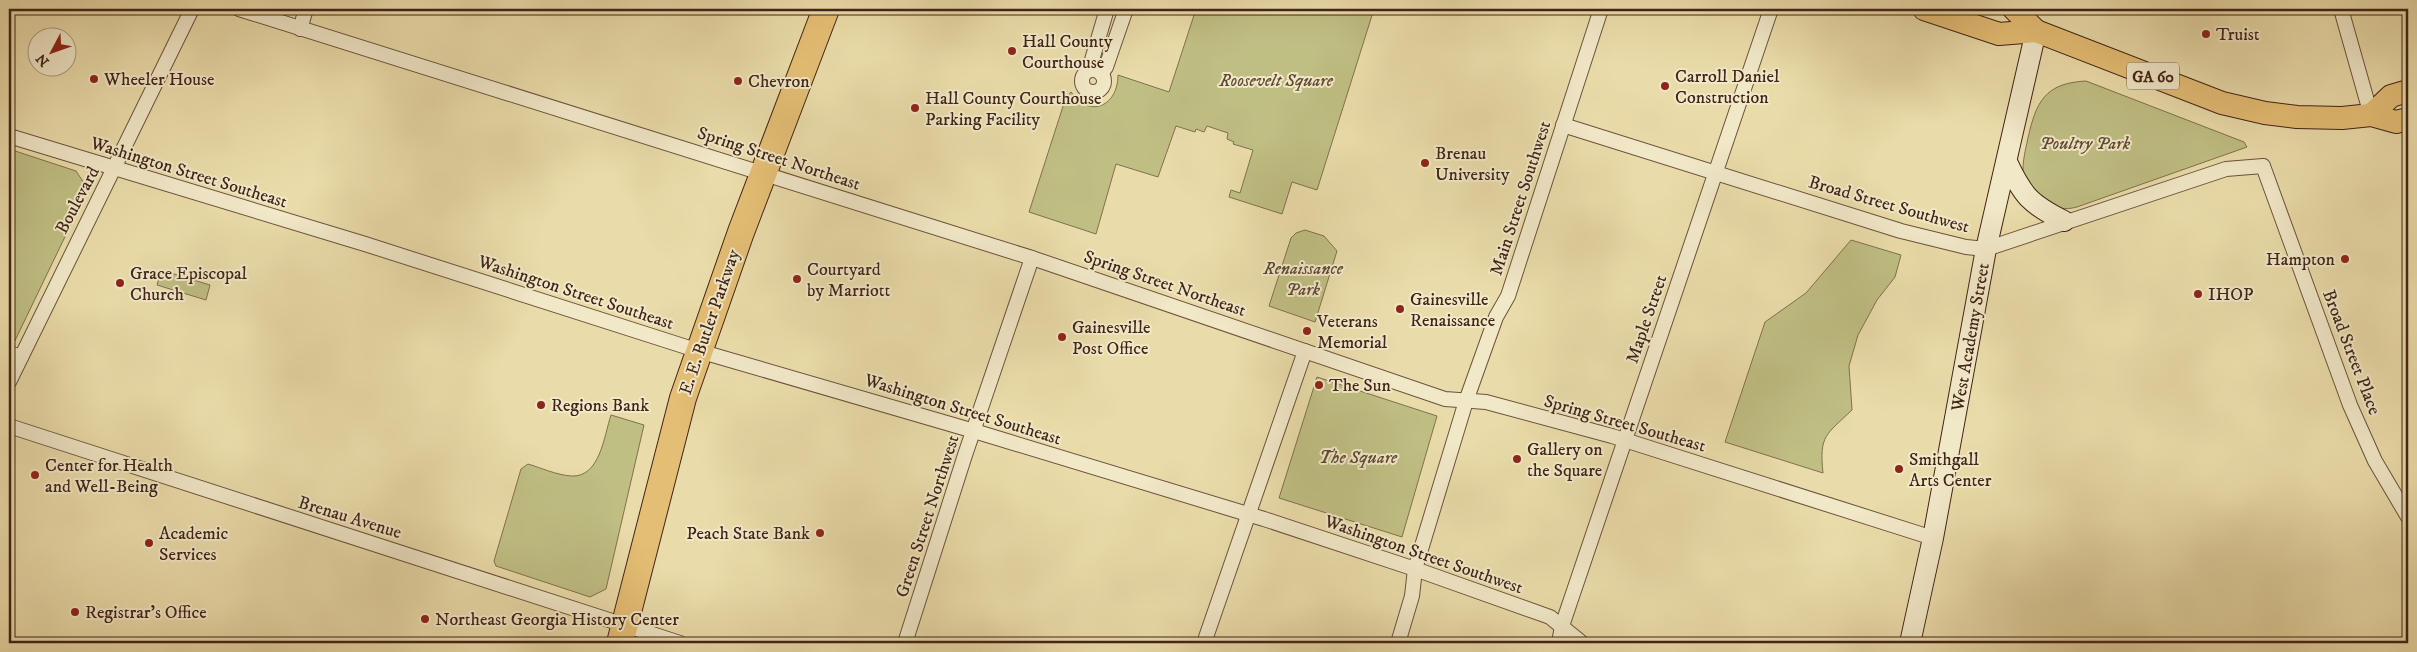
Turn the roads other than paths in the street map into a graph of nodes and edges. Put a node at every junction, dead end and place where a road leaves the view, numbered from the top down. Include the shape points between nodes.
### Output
1 (192, 9) edge
2 (239, 9) edge
3 (306, 9) edge
4 (826, 9) edge
5 (1107, 9) edge
6 (1126, 9) edge
7 (1601, 9) edge
8 (1771, 9) edge
9 (1924, 9) edge
10 (2014, 9) edge
11 (2341, 9) edge
12 (300, 28) junction
13 (2036, 31) junction
14 (2408, 91) edge
15 (2371, 115) junction
16 (2408, 119) edge
17 (1562, 125) junction
18 (9, 136) edge
19 (2007, 162) junction
20 (2263, 166) joint
21 (114, 170) junction
22 (1717, 172) junction
23 (764, 173) junction
24 (2064, 222) junction
25 (1986, 249) junction
26 (1032, 258) junction
27 (699, 351) junction
28 (1305, 351) junction
29 (15, 355) edge
30 (9, 382) edge
31 (1466, 401) junction
32 (9, 426) edge
33 (974, 431) junction
34 (1624, 440) junction
35 (1247, 514) junction
36 (2408, 517) edge
37 (1933, 538) junction
38 (1415, 569) junction
39 (1562, 626) junction
40 (623, 635) edge
41 (680, 643) edge
42 (905, 643) edge
43 (1204, 643) edge
44 (1398, 643) edge
45 (1559, 643) edge
46 (1582, 643) edge
47 (1910, 643) edge

1 - 21 street, Boulevard
2 - 12 street, Spring Street Northeast
3 - 12 street
4 - 23 highway, E. E. Butler Parkway
5 - 6 street via 1095,72 1106,67
7 - 17 street, Main Street Southwest
8 - 22 street, Maple Street
9 - 13 main road, GA 60 via 1999,34
10 - 13 main road, GA 60
11 - 15 street
12 - 23 street, Spring Street Northeast
13 - 15 main road, GA 60 via 2222,103 2298,117
13 - 19 street, West Academy Street
14 - 15 main road via 2391,96
15 - 16 main road, GA 60 via 2396,122
17 - 22 street, Broad Street Southwest
17 - 31 street, Main Street Southwest via 1508,296 1496,317
18 - 21 street, Washington Street Southeast
19 - 24 street via 2029,201
19 - 25 street, West Academy Street
20 - 24 street, Broad Street Southwest via 2226,169
20 - 36 street, Broad Street Place via 2350,405 2375,461
21 - 27 street, Washington Street Southeast via 365,244
21 - 29 street, Boulevard
22 - 25 street, Broad Street Southwest via 1901,231 1966,248
22 - 34 street, Maple Street
23 - 26 street, Spring Street Northeast
23 - 27 highway, E. E. Butler Parkway
24 - 25 street, Broad Street Southwest
25 - 37 street, West Academy Street
26 - 28 street, Spring Street Northeast
26 - 33 street, Green Street Northwest
27 - 33 street, Washington Street Southeast
27 - 40 highway, E. E. Butler Parkway via 682,398
28 - 31 street, Spring Street Southeast via 1445,399
28 - 35 street
29 - 30 street, Boulevard
31 - 34 street, Spring Street Southeast via 1486,402
31 - 38 street, Main Street Southwest
32 - 40 street, Brenau Avenue
33 - 35 street, Washington Street Southeast
33 - 42 street, Green Street Northwest
34 - 37 street, Spring Street Southeast
34 - 39 street, Maple Street
35 - 38 street, Washington Street Southwest
35 - 43 street
37 - 47 street, West Academy Street
38 - 39 street, Washington Street Southwest via 1550,617
38 - 44 street, Main Street Southwest via 1412,596
39 - 45 street, Maple Street
39 - 46 street, Washington Street Southwest
40 - 41 street, Brenau Avenue

